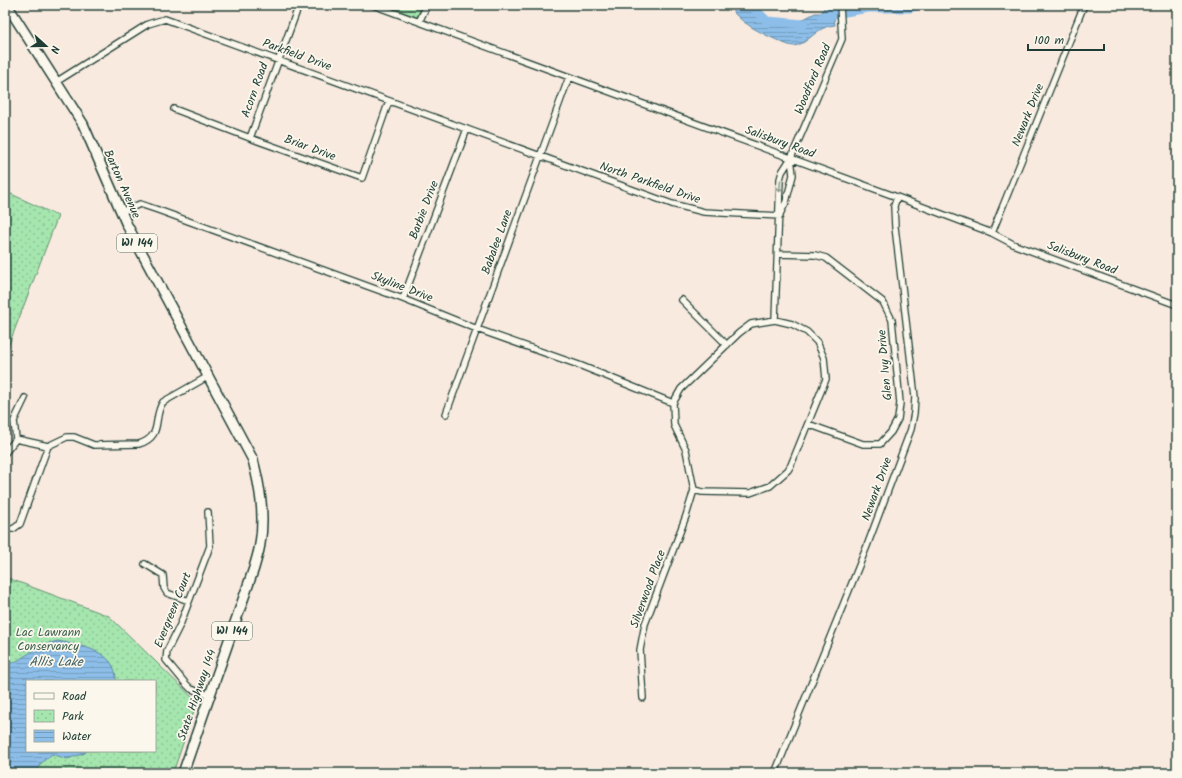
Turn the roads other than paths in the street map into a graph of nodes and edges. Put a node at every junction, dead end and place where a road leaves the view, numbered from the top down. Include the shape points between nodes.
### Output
1 (7, 5) edge
2 (299, 5) edge
3 (373, 5) edge
4 (426, 5) edge
5 (840, 5) edge
6 (1084, 5) edge
7 (419, 22) junction
8 (278, 60) junction
9 (569, 77) junction
10 (56, 82) junction
11 (389, 101) junction
12 (174, 109) dead end
13 (467, 129) junction
14 (250, 138) junction
15 (541, 156) junction
16 (791, 158) junction
17 (897, 197) junction
18 (121, 212) junction
19 (780, 216) junction
20 (992, 233) junction
21 (778, 254) junction
22 (403, 299) junction
23 (682, 300) dead end
24 (1177, 305) edge
25 (775, 320) junction
26 (477, 329) junction
27 (727, 345) junction
28 (207, 377) junction
29 (25, 398) dead end
30 (673, 403) junction
31 (446, 414) dead end
32 (808, 424) junction
33 (16, 439) junction
34 (48, 446) junction
35 (5, 453) edge
36 (260, 485) joint
37 (694, 490) junction
38 (208, 512) dead end
39 (5, 529) edge
40 (145, 564) dead end
41 (189, 601) junction
42 (209, 695) junction
43 (642, 698) dead end
44 (183, 773) edge
45 (775, 773) edge

1 - 10 main road, Barton Avenue / WI 144
2 - 8 street, Acorn Road
3 - 7 street, Salisbury Road
4 - 7 street
5 - 16 street, Woodford Road via 842,39
6 - 20 street, Newark Drive
7 - 9 street, Salisbury Road
8 - 10 street, Parkfield Drive via 165,18 148,24
8 - 11 street, Parkfield Drive
8 - 14 street, Acorn Road
9 - 15 street, Babalee Lane
9 - 16 street, Salisbury Road
10 - 18 main road, Barton Avenue / WI 144 via 83,124
11 - 13 street, Parkfield Drive
11 - 14 street, Briar Drive via 362,178
12 - 14 street, Briar Drive
13 - 15 street, Parkfield Drive
13 - 22 street, Barbie Drive
15 - 19 street, North Parkfield Drive via 672,204 704,212
15 - 26 street, Babalee Lane
16 - 17 street, Salisbury Road
16 - 19 street, Woodford Road via 793,175
16 -> 19 street, Woodford Road via 780,179
17 - 20 street, Salisbury Road
17 - 45 street, Newark Drive via 894,206 895,227 915,397 912,424 870,540
18 - 22 street, Skyline Drive via 140,204
18 - 28 main road, Barton Avenue / WI 144
19 - 21 street, Woodford Road
20 - 24 street, Salisbury Road via 1014,244
21 - 25 street, Woodford Road
21 - 32 street, Glen Ivy Drive via 815,255 826,258 884,302 892,320 900,403 898,419 891,432 880,444 863,444
22 - 26 street, Skyline Drive
23 - 27 street
25 - 27 street via 751,324
25 - 32 street via 792,324 807,332 816,342 824,358 826,378
26 - 30 street, Skyline Drive via 579,365
26 - 31 street, Babalee Lane
27 - 30 street via 681,389
28 - 34 street via 163,402 159,408 154,434 146,442 94,446 74,437 67,437
28 - 36 main road, Barton Avenue / WI 144 via 253,460
29 - 33 street via 14,421
30 - 37 street via 674,425 686,450
32 - 37 street via 788,470 770,486 750,492
33 - 34 street
33 - 35 street
34 - 39 street via 20,524 13,529
36 - 42 main road, State Highway 144 / WI 144 via 260,544
37 - 43 street, Silverwood Place via 645,624 640,650
38 - 41 street, Evergreen Court via 210,546
40 - 41 street via 163,575 166,592
41 - 42 street, Evergreen Court via 167,651 166,660 191,689
42 - 44 main road, State Highway 144 / WI 144

